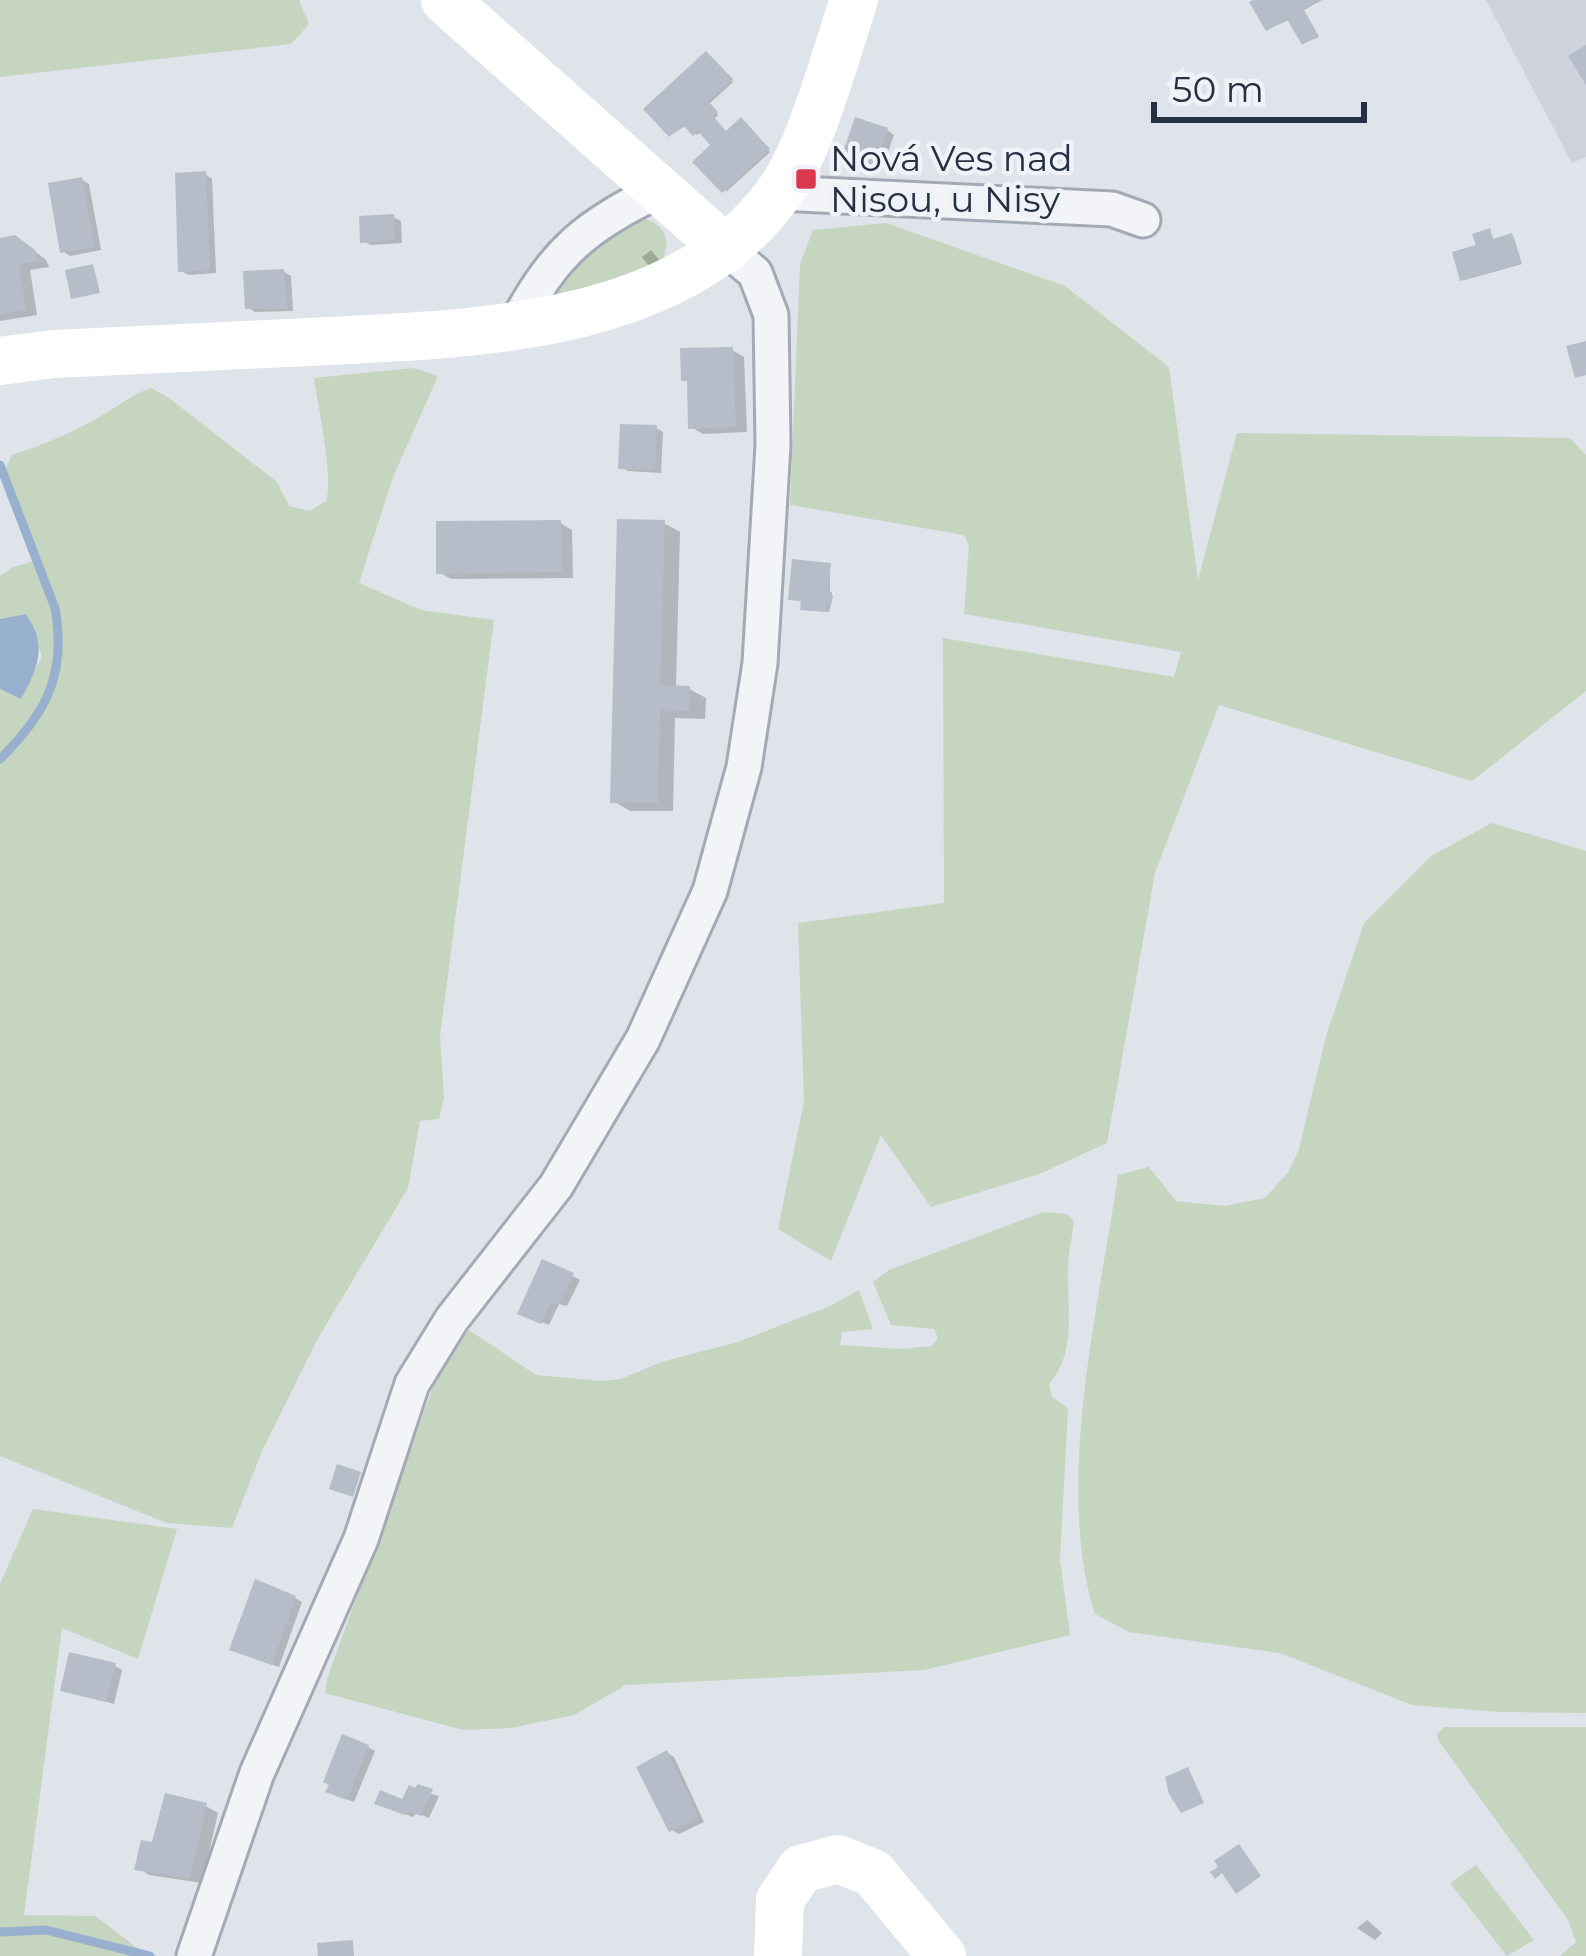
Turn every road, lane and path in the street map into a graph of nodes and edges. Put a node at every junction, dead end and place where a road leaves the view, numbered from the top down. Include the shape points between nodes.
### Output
1 (445, 0) edge
2 (854, 0) edge
3 (658, 190) junction
4 (779, 194) junction
5 (1143, 220) dead end
6 (726, 249) junction
7 (516, 324) junction
8 (0, 361) edge
9 (194, 1956) edge
10 (778, 1956) edge
11 (941, 1956) edge

1 - 3 street
2 - 4 street
3 - 6 street
3 - 7 street via 572,241
4 - 5 street via 1112,209
4 - 6 street
6 - 7 street via 646,294
6 - 9 street via 755,273 771,315 773,446 760,663 744,766 710,891 643,1039 556,1186 412,1384 362,1539 256,1773
7 - 8 street via 450,335
10 - 11 street via 780,1900 801,1869 838,1859 873,1874

